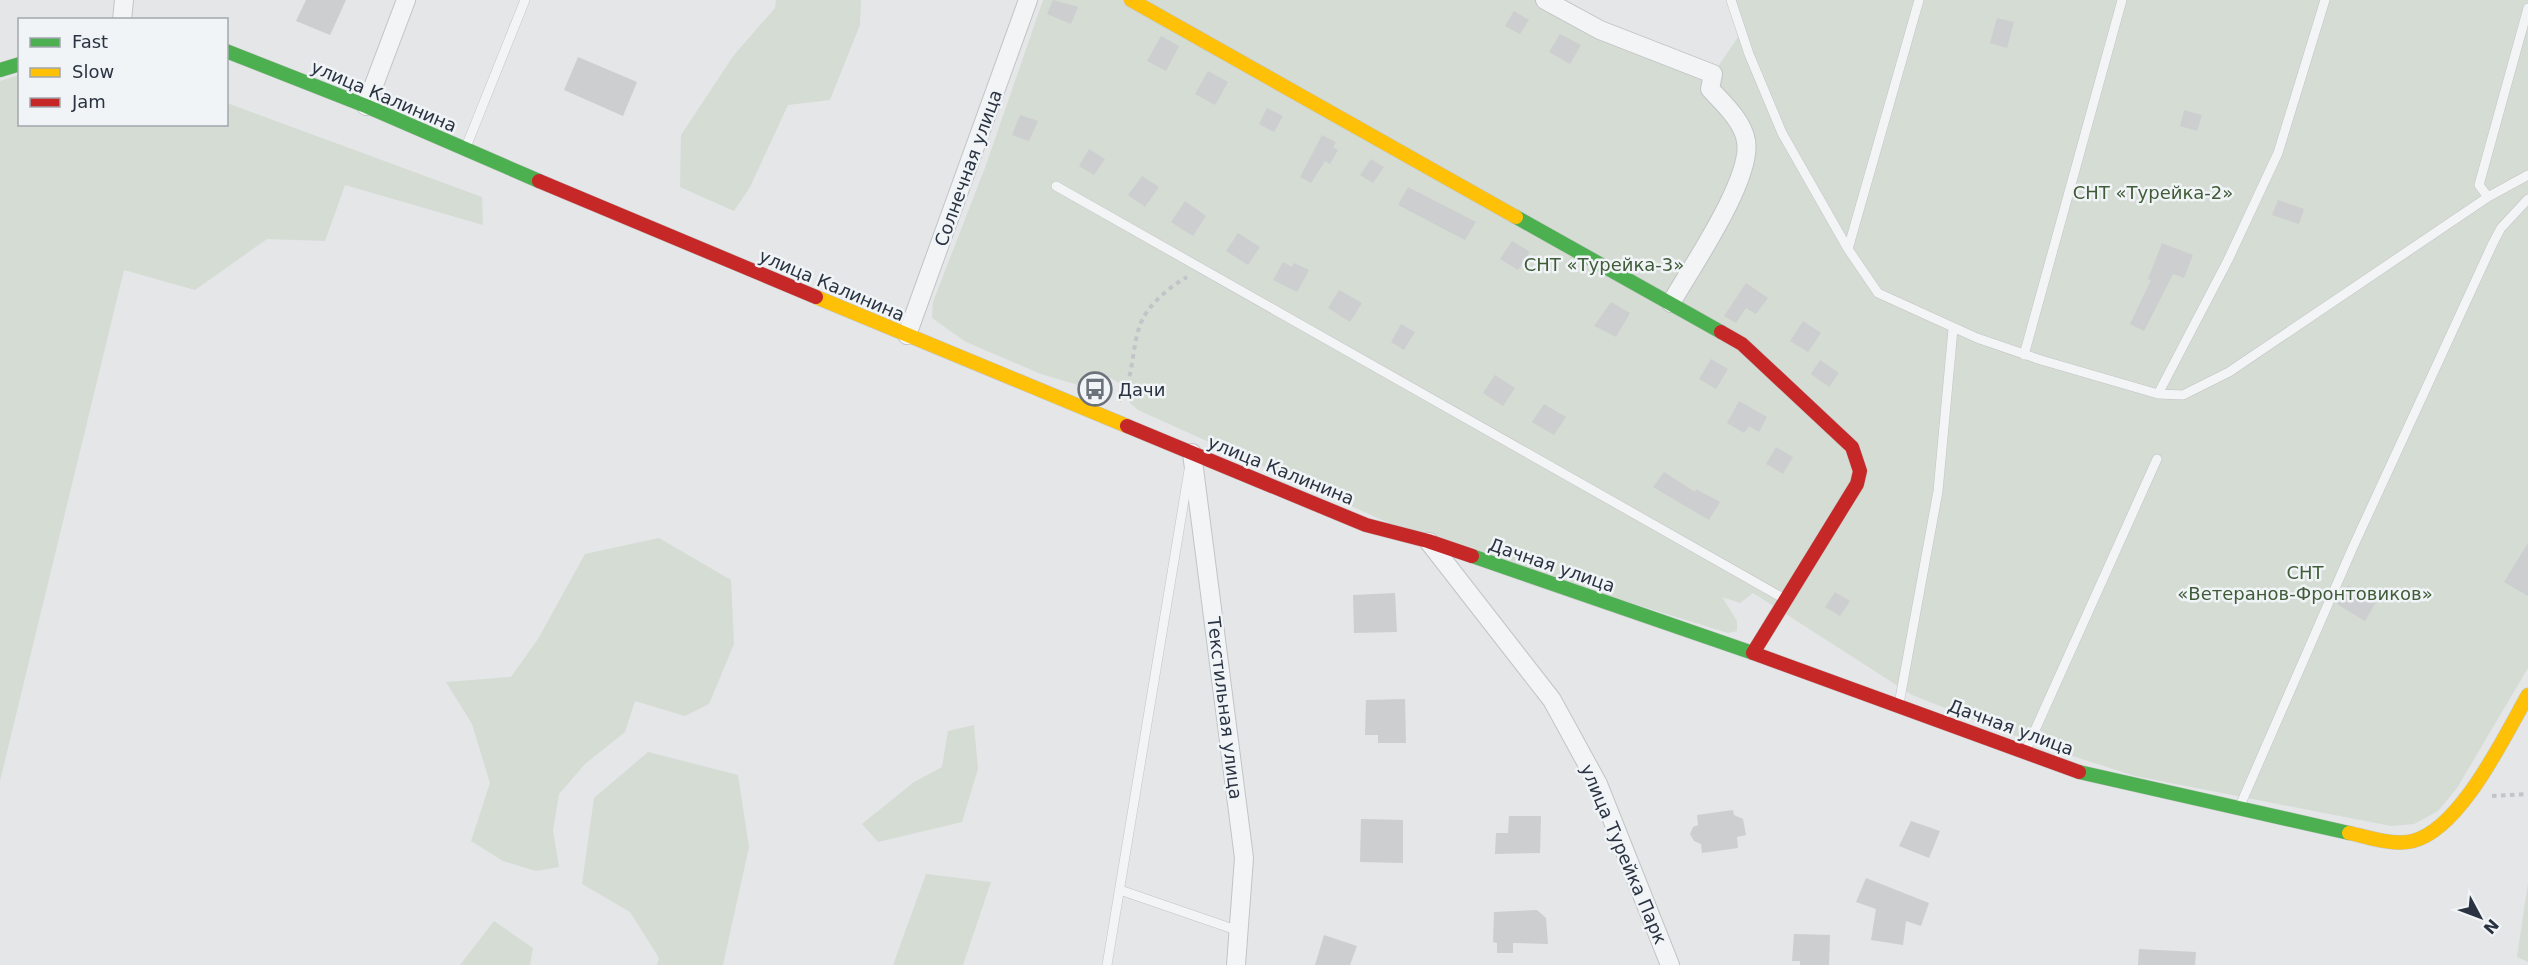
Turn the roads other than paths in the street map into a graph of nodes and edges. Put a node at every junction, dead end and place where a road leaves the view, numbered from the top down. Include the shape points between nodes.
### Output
1 (124, 0) edge
2 (406, 0) edge
3 (525, 0) edge
4 (1028, 0) edge
5 (1131, 0) edge
6 (1545, 0) edge
7 (1731, 0) edge
8 (1919, 0) edge
9 (2122, 0) edge
10 (2325, 0) edge
11 (2528, 8) edge
12 (122, 18) edge
13 (228, 52) edge
14 (18, 65) edge
15 (0, 70) edge
16 (366, 106) junction
17 (465, 150) junction
18 (2528, 175) edge
19 (1056, 186) dead end
20 (2488, 197) junction
21 (2528, 200) edge
22 (1848, 249) junction
23 (1671, 303) junction
24 (1953, 329) junction
25 (907, 335) junction
26 (2024, 355) junction
27 (2158, 394) junction
28 (1191, 453) junction
29 (2157, 459) dead end
30 (1428, 541) junction
31 (1785, 600) junction
32 (1753, 653) junction
33 (2528, 695) edge
34 (1906, 708) junction
35 (2025, 753) junction
36 (2239, 808) junction
37 (1120, 890) junction
38 (1239, 931) junction
39 (1107, 965) edge
40 (1236, 965) edge
41 (1670, 965) edge

1 - 12 street
2 - 16 street
3 - 17 lane
4 - 25 street, Солнечная улица
5 - 23 street
6 - 23 street via 1600,30 1713,74 1710,89 1738,122 1746,140 1747,158 1736,190
7 - 22 lane via 1782,133
8 - 22 lane
9 - 26 lane
10 - 27 lane via 2278,153
11 - 20 lane via 2479,185
13 - 16 street, улица Калинина
14 - 15 street
16 - 17 street, улица Калинина
17 - 25 street, улица Калинина
18 - 20 lane
19 - 31 lane
20 - 27 lane via 2229,372 2182,395
21 - 36 lane via 2501,228 2493,243 2353,547
22 - 24 lane via 1878,293
23 - 31 street via 1742,344 1843,438 1857,458 1857,484
24 - 26 lane
24 - 34 lane via 1938,490 1898,704
25 - 28 street, улица Калинина
26 - 27 lane
28 - 30 street, улица Калинина via 1366,525
28 - 37 lane
28 - 38 street, Текстильная улица via 1244,858
29 - 35 lane
30 - 32 street, Дачная улица
30 - 41 street, улица Турейка Парк via 1552,700 1598,784
31 - 32 street
32 - 34 street, Дачная улица
33 - 36 street, Дачная улица via 2468,796 2415,841 2400,843
34 - 35 street, Дачная улица
35 - 36 street, Дачная улица via 2085,774
37 - 38 lane
37 - 39 lane
38 - 40 street, Текстильная улица

